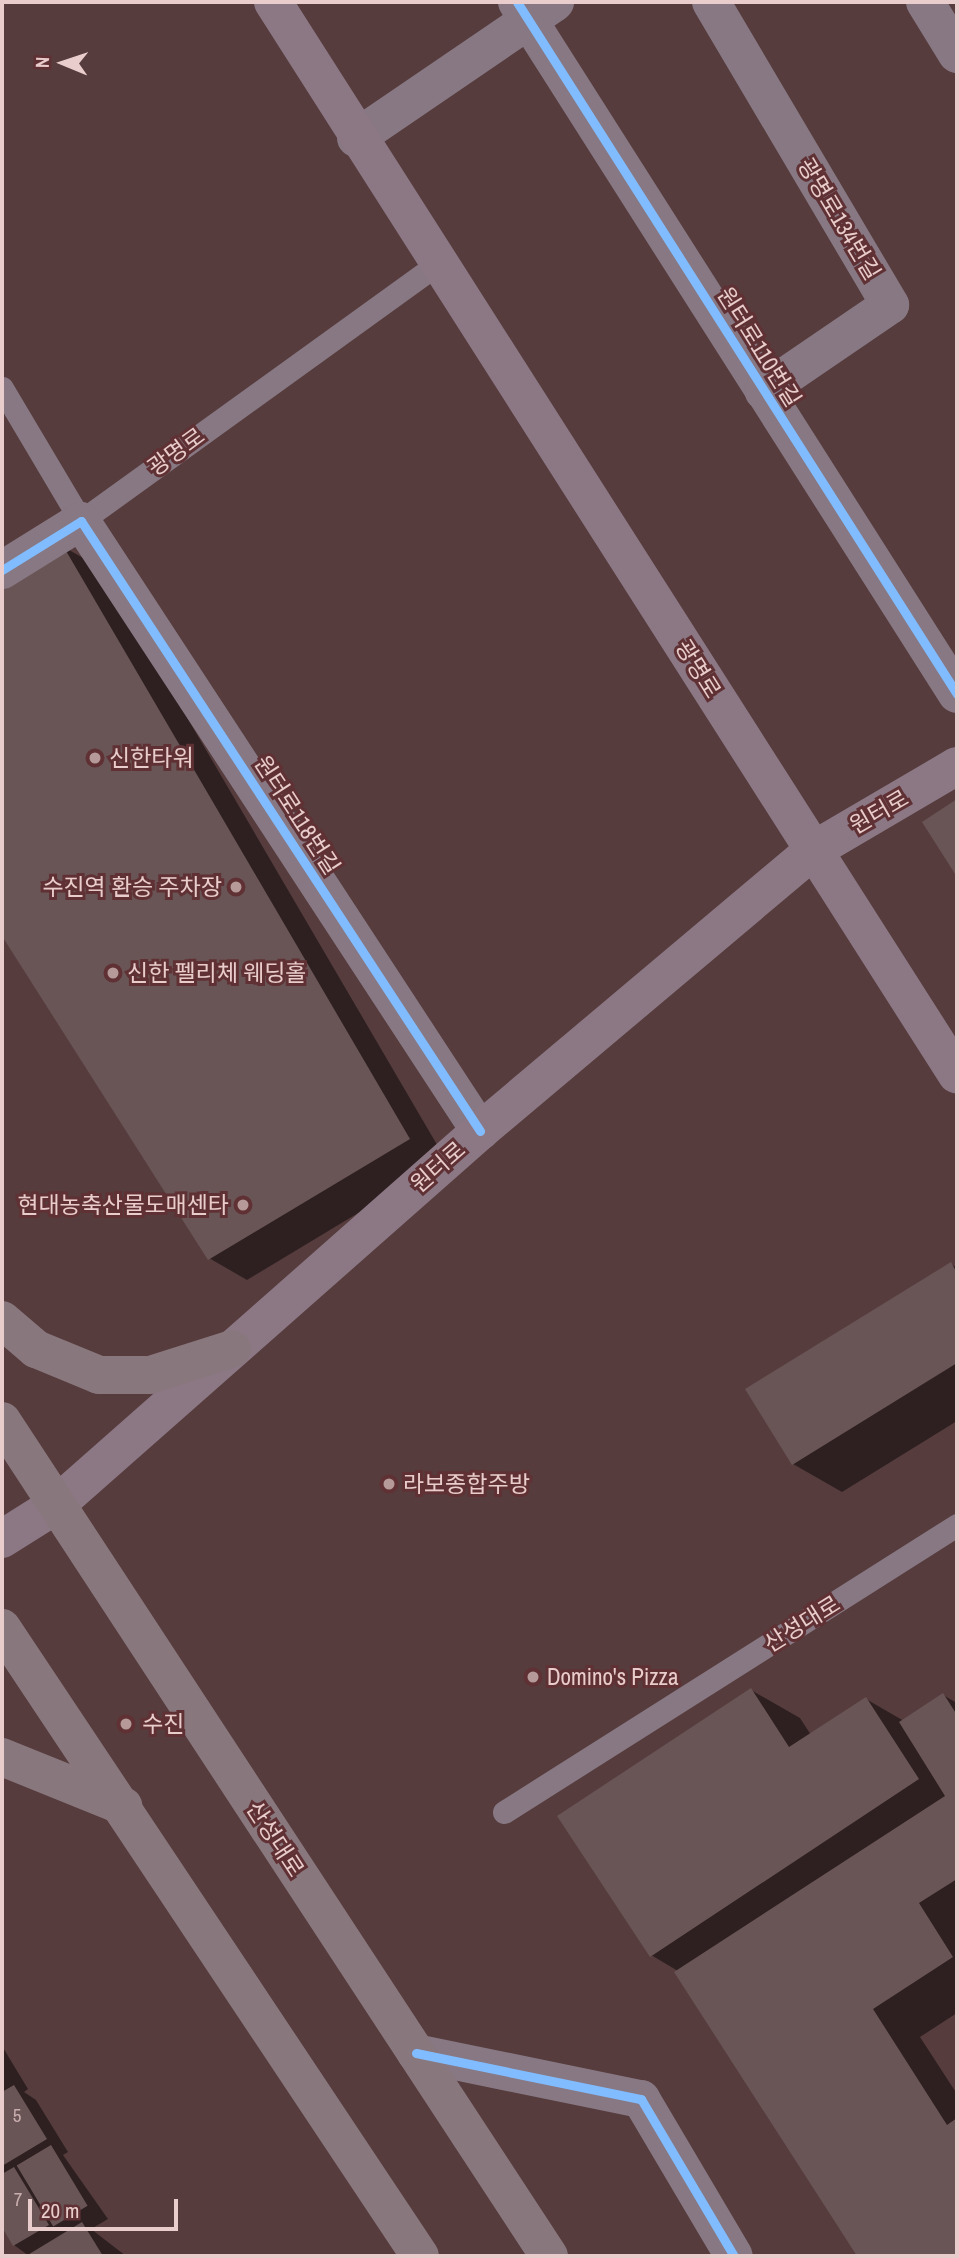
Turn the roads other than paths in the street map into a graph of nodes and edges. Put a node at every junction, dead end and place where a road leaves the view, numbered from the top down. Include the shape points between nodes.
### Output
1 (273, 2) edge
2 (711, 2) edge
3 (925, 2) edge
4 (534, 8) edge
5 (957, 54) edge
6 (356, 138) junction
7 (441, 261) junction
8 (2, 388) edge
9 (764, 391) junction
10 (81, 521) junction
11 (2, 570) edge
12 (957, 694) edge
13 (957, 766) edge
14 (812, 851) junction
15 (957, 1075) edge
16 (480, 1131) junction
17 (2, 1320) edge
18 (232, 1349) junction
19 (2, 1421) edge
20 (56, 1505) junction
21 (957, 1525) edge
22 (2, 1539) edge
23 (2, 1628) edge
24 (2, 1757) edge
25 (124, 1807) junction
26 (504, 1812) dead end
27 (416, 2053) junction
28 (420, 2256) edge
29 (549, 2256) edge
30 (734, 2256) edge

1 - 6 main road, 광명로
2 - 9 street, 광명로134번길 via 890,305
3 - 5 street
4 - 6 street
4 - 9 street, 원터로110번길
6 - 7 main road, 광명로
7 - 10 lane, 광명로
7 - 14 main road, 광명로
8 - 10 lane, 원터로118번길
9 - 12 street, 원터로110번길
10 - 11 street
10 - 16 street, 원터로118번길
13 - 14 main road, 원터로
14 - 15 main road, 광명로
14 - 16 main road, 원터로
16 - 18 main road, 원터로
17 - 18 main road via 36,1349 99,1375 150,1374
18 - 20 main road, 원터로
19 - 20 main road, 산성대로
20 - 22 main road, 원터로
20 - 27 main road, 산성대로
21 - 26 lane, 산성대로
23 - 25 main road
24 - 25 main road
25 - 28 main road
27 - 29 main road, 산성대로
27 - 30 street via 641,2099

